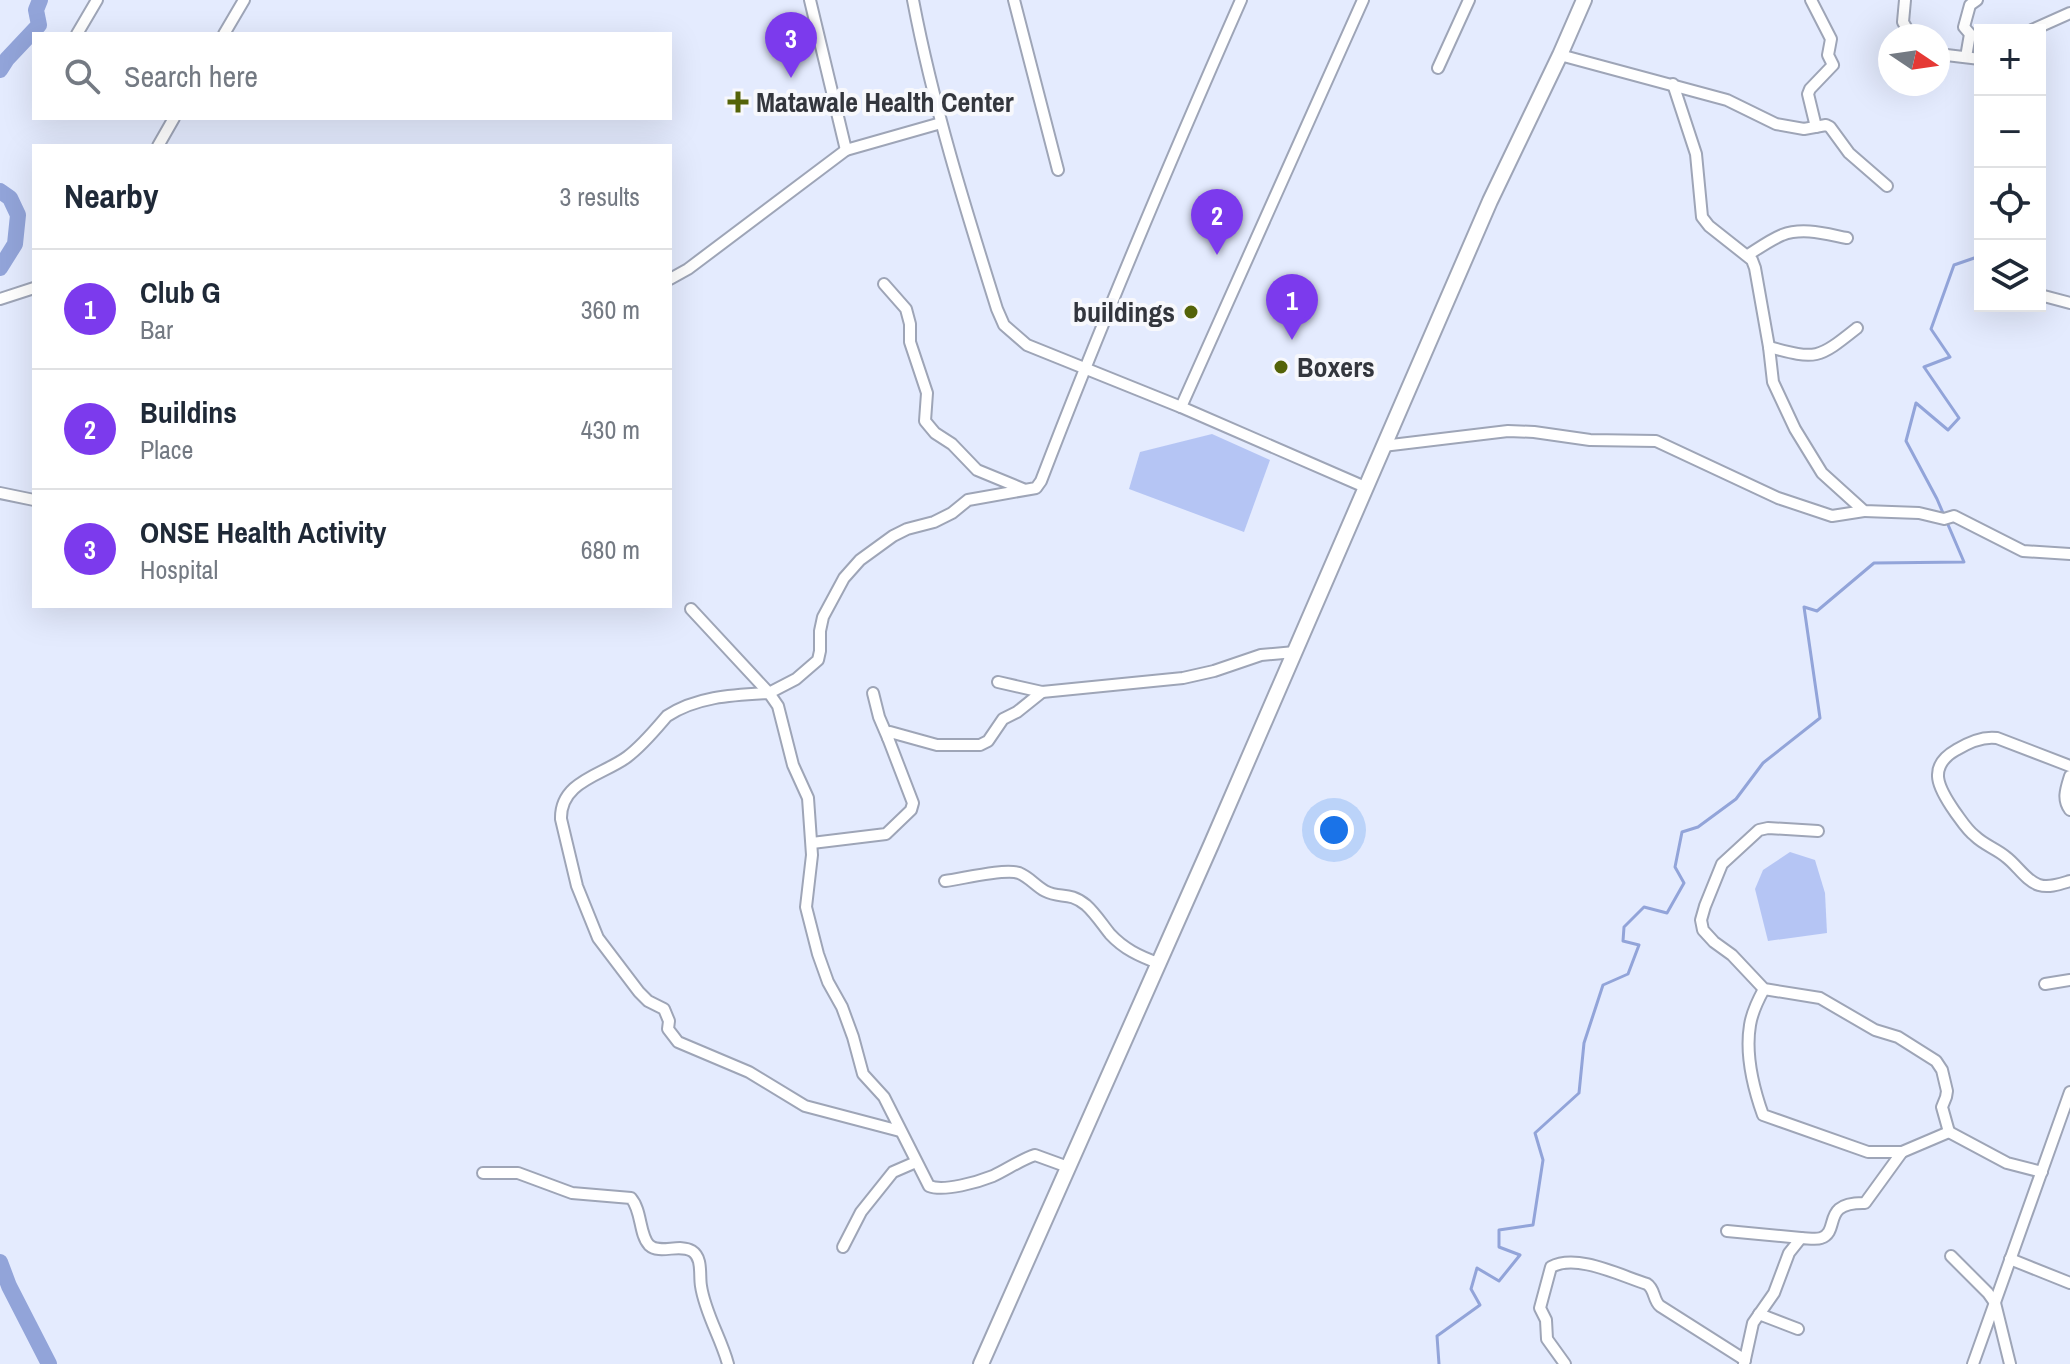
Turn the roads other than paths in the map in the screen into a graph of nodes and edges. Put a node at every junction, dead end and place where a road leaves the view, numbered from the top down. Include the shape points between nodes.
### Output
1 (97, 0) edge
2 (244, 0) edge
3 (810, 0) edge
4 (913, 0) edge
5 (1014, 0) edge
6 (1241, 0) edge
7 (1363, 0) edge
8 (1469, 0) edge
9 (1584, 0) edge
10 (1811, 0) edge
11 (1905, 0) edge
12 (1977, 0) edge
13 (2070, 13) edge
14 (1904, 24) edge
15 (2045, 24) edge
16 (78, 32) edge
17 (225, 32) edge
18 (1560, 55) junction
19 (1950, 55) edge
20 (1966, 57) junction
21 (1974, 58) edge
22 (1438, 68) dead end
23 (1673, 84) junction
24 (173, 120) edge
25 (941, 123) junction
26 (1816, 127) junction
27 (159, 144) edge
28 (846, 150) junction
29 (1058, 170) dead end
30 (1887, 186) dead end
31 (1847, 238) dead end
32 (1748, 255) junction
33 (672, 278) edge
34 (884, 284) dead end
35 (32, 289) edge
36 (2046, 297) edge
37 (0, 299) edge
38 (2070, 303) edge
39 (1857, 328) dead end
40 (1769, 347) junction
41 (1084, 368) junction
42 (1181, 407) junction
43 (1383, 446) junction
44 (1365, 487) junction
45 (1024, 490) junction
46 (0, 493) edge
47 (32, 500) edge
48 (1864, 511) junction
49 (2070, 554) edge
50 (691, 609) dead end
51 (1295, 652) junction
52 (998, 682) dead end
53 (1042, 692) junction
54 (769, 693) junction
55 (873, 693) dead end
56 (888, 738) junction
57 (2070, 766) edge
58 (2070, 776) edge
59 (2070, 810) edge
60 (1818, 831) dead end
61 (812, 843) junction
62 (945, 881) dead end
63 (2070, 881) edge
64 (1158, 963) junction
65 (2070, 980) edge
66 (2045, 984) dead end
67 (1764, 989) junction
68 (2070, 1092) edge
69 (2068, 1106) edge
70 (900, 1131) junction
71 (1949, 1132) junction
72 (1902, 1152) junction
73 (916, 1162) junction
74 (1068, 1167) junction
75 (2042, 1172) junction
76 (483, 1173) dead end
77 (1727, 1231) dead end
78 (1801, 1238) junction
79 (843, 1247) dead end
80 (1951, 1256) dead end
81 (2010, 1259) junction
82 (2070, 1283) edge
83 (1995, 1303) junction
84 (1759, 1314) junction
85 (1798, 1329) dead end
86 (1745, 1362) edge
87 (728, 1364) edge
88 (981, 1364) edge
89 (1565, 1364) edge
90 (1973, 1364) edge
91 (2010, 1364) edge

1 - 16 street
2 - 17 street
3 - 28 street
4 - 25 street
5 - 29 street
6 - 41 street
7 - 42 street
8 - 22 street
9 - 18 main road
10 - 26 street via 1831,39 1828,55 1833,65 1808,94
11 - 14 street
12 - 20 street via 1970,5 1964,27 1970,34
13 - 15 street
18 - 23 street
18 - 43 main road
19 - 20 street
20 - 21 street
23 - 26 street via 1727,100 1776,124
23 - 32 street via 1696,154 1702,217
24 - 27 street
25 - 28 street
25 - 41 street via 1004,325 1027,345
26 - 30 street via 1830,127 1849,153
28 - 33 street
31 - 32 street via 1794,231
32 - 40 street
34 - 45 street via 906,309 910,342 927,393 925,421 977,470
35 - 37 street
36 - 38 street
39 - 40 street via 1817,355
40 - 48 street via 1773,382 1795,429 1822,473
41 - 42 street
41 - 45 street via 1041,481
42 - 44 street
43 - 44 main road
43 - 48 street via 1508,431 1656,441 1778,498 1832,516
44 - 51 main road
45 - 54 street via 968,500 934,522 893,536 860,560 823,617 818,660
46 - 47 street
48 - 49 street via 1954,516 2023,551
50 - 54 street
51 - 53 street via 1261,655 1183,678
51 - 64 main road
52 - 53 street
53 - 56 street via 1003,719 980,745 937,745 894,732
54 - 61 street via 808,798
54 - 70 street via 722,696 675,711 626,758 569,793 561,819 577,886 598,938 639,992 664,1009 668,1029 678,1042 749,1072 805,1106
55 - 56 street
56 - 61 street via 913,803 911,810 886,834
57 - 63 street via 1989,737 1944,757 1938,770 1951,806 1971,834 2035,884
58 - 59 street via 2065,796
60 - 67 street via 1759,830 1725,860 1710,891 1703,930
61 - 70 street via 806,907 818,954 863,1074 884,1097
62 - 64 street via 1007,872 1023,875 1046,892 1076,899 1127,949
64 - 74 main road
65 - 66 street
67 - 71 street via 1820,998 1936,1061 1947,1091 1942,1107
67 - 72 street via 1749,1042 1754,1093 1763,1115 1868,1152
68 - 69 street
69 - 75 street
70 - 73 street
71 - 72 street
71 - 75 street via 2007,1163
72 - 78 street via 1865,1203 1840,1207 1824,1236
73 - 74 street via 929,1186 936,1188 992,1176 1035,1155
73 - 79 street via 893,1172 861,1212
74 - 88 main road
75 - 81 street
76 - 87 street via 518,1173 572,1193 631,1198 650,1247 683,1248 696,1255
77 - 78 street
78 - 84 street
80 - 83 street
81 - 82 street
81 - 83 street
83 - 90 street
83 - 91 street
84 - 85 street
84 - 86 street
86 - 89 street via 1660,1306 1647,1284 1575,1262 1551,1267 1540,1305 1547,1339

